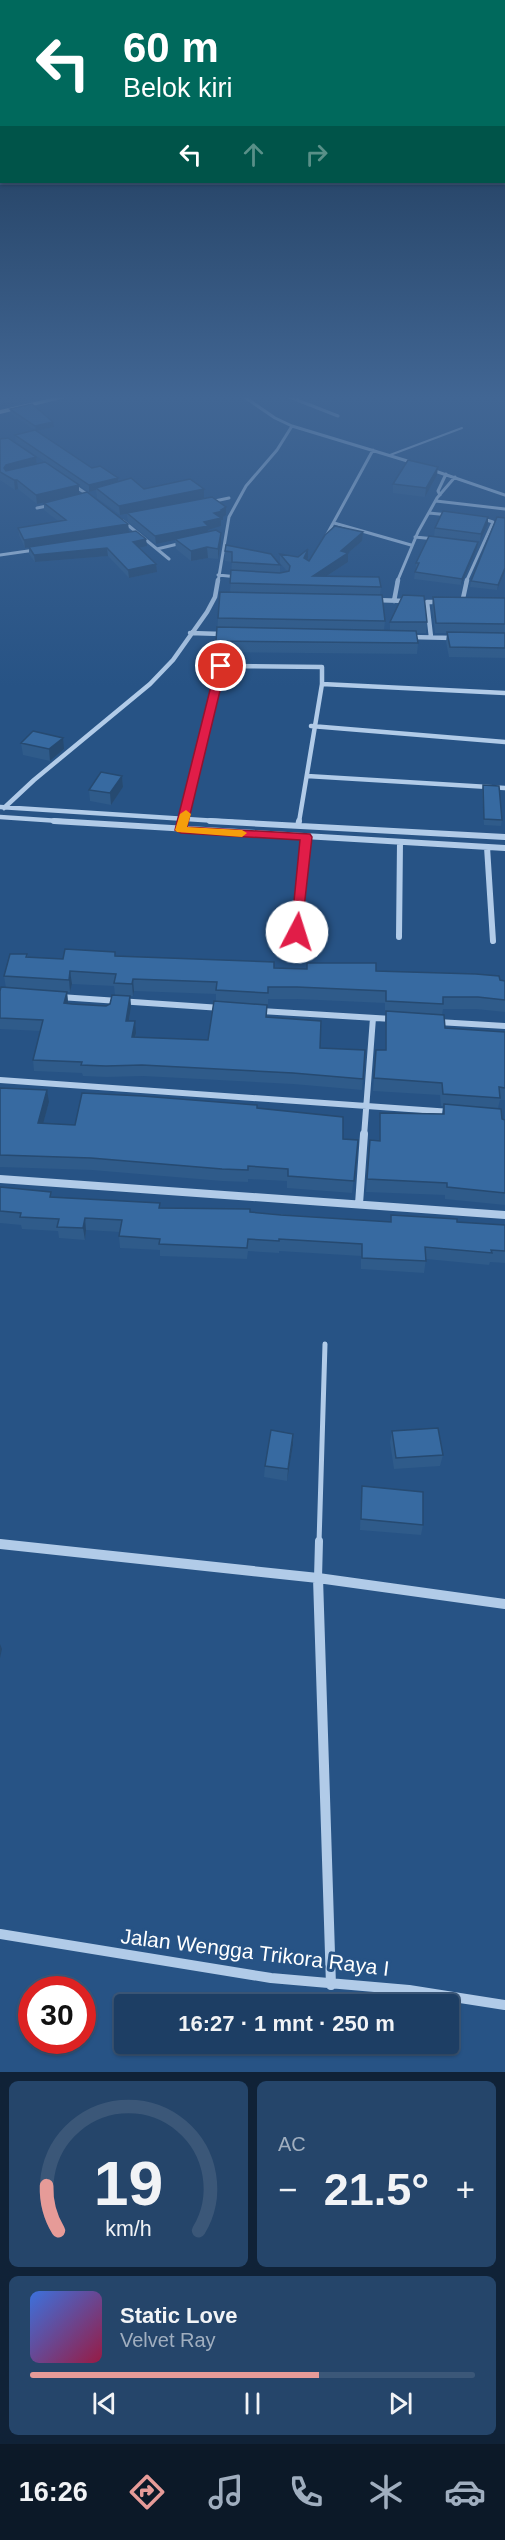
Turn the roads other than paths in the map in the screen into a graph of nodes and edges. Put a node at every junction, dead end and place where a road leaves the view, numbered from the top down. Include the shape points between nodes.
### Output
1 (84, 493) edge
2 (242, 493) edge
3 (351, 493) edge
4 (445, 493) edge
5 (98, 494) edge
6 (440, 495) joint
7 (89, 496) junction
8 (78, 498) edge
9 (229, 498) dead end
10 (436, 501) junction
11 (97, 502) edge
12 (57, 503) edge
13 (207, 503) edge
14 (37, 508) dead end
15 (505, 509) edge
16 (429, 513) junction
17 (459, 516) edge
18 (132, 517) edge
19 (469, 517) edge
20 (334, 523) junction
21 (140, 534) junction
22 (128, 536) edge
23 (415, 537) junction
24 (438, 540) edge
25 (187, 542) edge
26 (472, 543) edge
27 (321, 544) edge
28 (411, 545) junction
29 (483, 545) junction
30 (47, 548) edge
31 (157, 549) junction
32 (0, 555) edge
33 (170, 559) dead end
34 (218, 575) junction
35 (249, 577) edge
36 (215, 597) junction
37 (225, 598) edge
38 (367, 600) edge
39 (394, 601) junction
40 (409, 601) edge
41 (418, 602) edge
42 (427, 602) junction
43 (462, 603) junction
44 (472, 603) edge
45 (190, 633) junction
46 (227, 634) edge
47 (400, 637) edge
48 (431, 637) junction
49 (463, 638) edge
50 (322, 684) junction
51 (505, 693) edge
52 (311, 726) junction
53 (505, 742) edge
54 (307, 776) junction
55 (505, 788) edge
56 (3, 807) edge
57 (60, 811) junction
58 (0, 815) edge
59 (184, 819) junction
60 (56, 821) junction
61 (298, 826) junction
62 (181, 830) junction
63 (435, 833) junction
64 (306, 837) junction
65 (505, 837) edge
66 (400, 842) junction
67 (434, 844) junction
68 (487, 847) junction
69 (505, 848) edge
70 (297, 932) dead end
71 (399, 937) dead end
72 (493, 941) dead end
73 (47, 996) edge
74 (231, 1009) edge
75 (253, 1010) edge
76 (374, 1018) junction
77 (397, 1019) edge
78 (433, 1021) edge
79 (505, 1026) edge
80 (0, 1080) edge
81 (365, 1106) junction
82 (458, 1112) edge
83 (0, 1179) edge
84 (359, 1204) junction
85 (505, 1215) edge
86 (325, 1344) dead end
87 (0, 1544) edge
88 (318, 1578) junction
89 (505, 1604) edge
90 (0, 1934) edge
91 (331, 1985) junction
92 (505, 2005) edge

1 - 7 street
2 - 34 street via 229,517
3 - 20 street
4 - 6 street
5 - 7 street
6 - 10 street
7 - 8 street
7 - 11 street
9 - 13 street
10 - 15 street
10 - 16 street
12 - 14 street
16 - 17 street
16 - 23 street
18 - 21 street via 121,519
19 - 29 street via 493,521
20 - 27 street
20 - 28 street
21 - 22 street
21 - 31 street
23 - 24 street
23 - 28 street
25 - 31 street
26 - 29 street
28 - 39 street via 401,564
29 - 43 street via 466,582
30 - 32 street
31 - 33 street
34 - 35 street
34 - 36 street
36 - 37 street
36 - 45 street
38 - 39 street
39 - 40 street
41 - 42 street
42 - 43 street
42 - 48 street
43 - 44 street
45 - 46 street
45 - 56 street via 162,673
47 - 48 street
48 - 49 street
50 - 51 street
50 - 52 street
50 - 59 street via 322,667 221,666
52 - 53 street
52 - 54 street
54 - 55 street
54 - 61 street
56 - 57 street
56 - 58 street
57 - 59 street
57 - 60 street
58 - 60 street
59 - 61 street
59 - 62 street
60 - 62 street
61 - 63 street
62 - 64 street
63 - 65 street
63 - 67 street
64 - 66 street
64 - 70 street
66 - 67 street
66 - 71 street
67 - 68 street
68 - 69 street
68 - 72 street
73 - 74 street
75 - 76 street
76 - 77 street
76 - 81 street
78 - 79 street
80 - 81 street
81 - 82 street
81 - 84 street
83 - 84 street
84 - 85 street
86 - 88 lane
87 - 88 street
88 - 89 street
88 - 91 street
90 - 91 street, Jalan Wengga Trikora Raya I via 115,1955
91 - 92 street, Jalan Wengga Trikora Raya I via 409,1990

